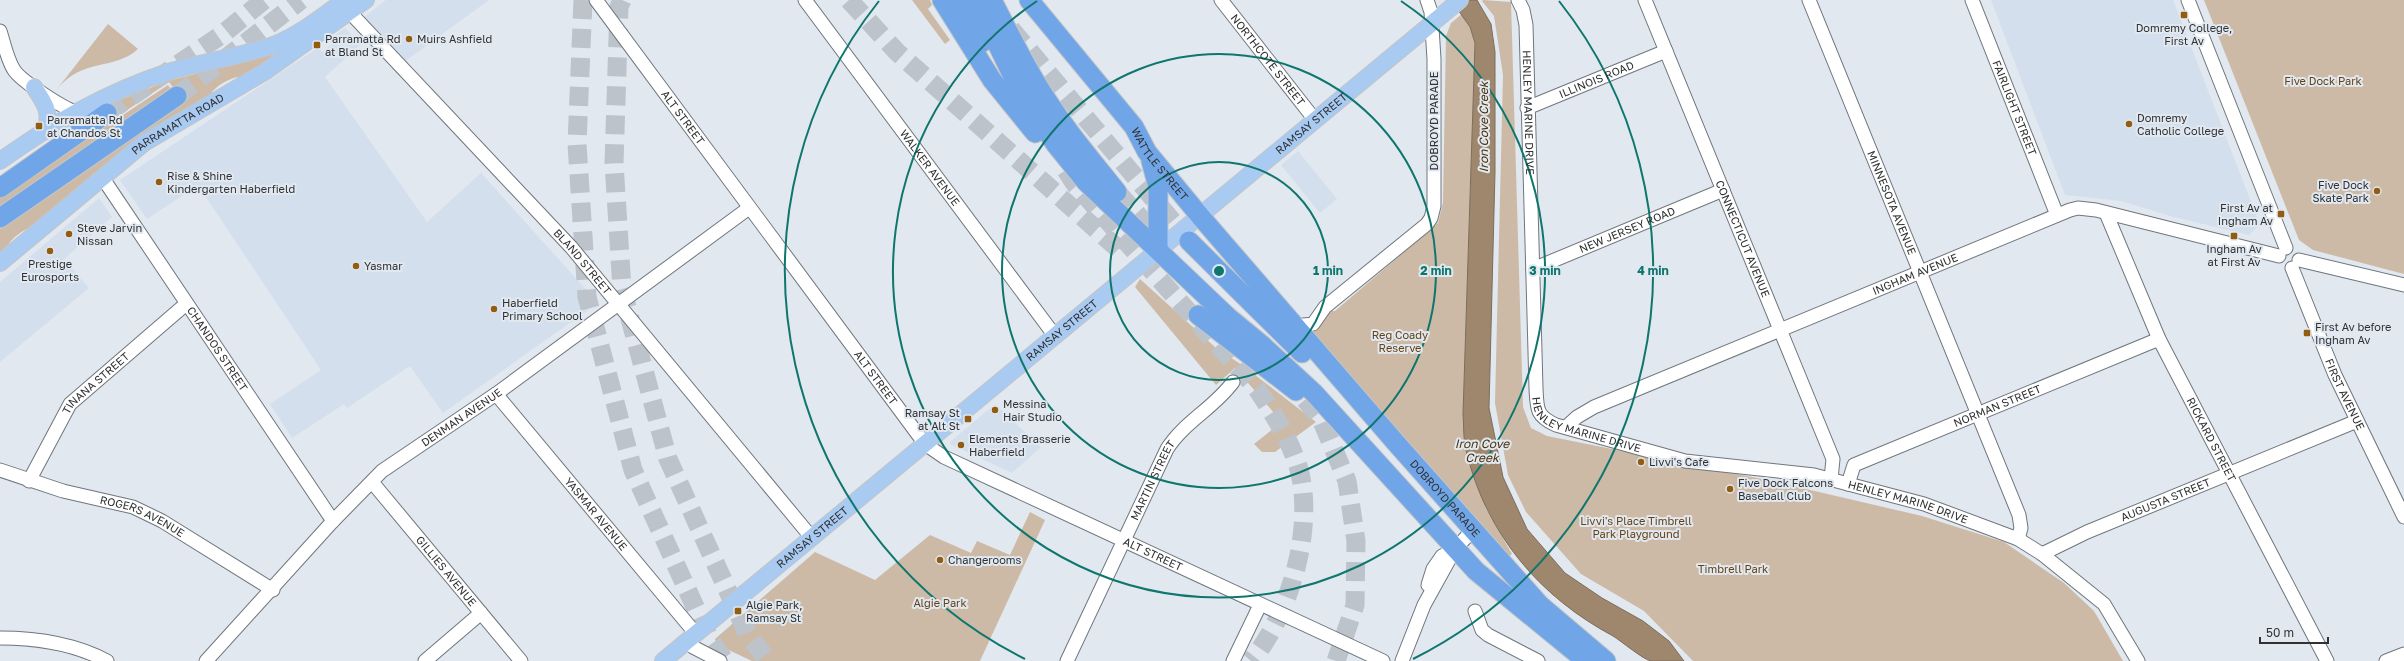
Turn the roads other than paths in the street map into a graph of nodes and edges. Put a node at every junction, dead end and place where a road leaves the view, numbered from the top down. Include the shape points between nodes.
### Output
1 (366, 0) edge
2 (596, 0) edge
3 (805, 0) edge
4 (942, 0) edge
5 (961, 0) edge
6 (976, 0) edge
7 (992, 0) edge
8 (1029, 0) edge
9 (1221, 0) edge
10 (1427, 0) edge
11 (1518, 0) edge
12 (1529, 0) edge
13 (1645, 0) edge
14 (1809, 0) edge
15 (1972, 0) edge
16 (2188, 0) edge
17 (1456, 3) edge
18 (343, 4) edge
19 (1432, 23) junction
20 (1526, 25) junction
21 (0, 32) edge
22 (1666, 51) junction
23 (996, 64) dead end
24 (34, 88) junction
25 (177, 96) tunnel mouth
26 (1527, 108) junction
27 (76, 112) junction
28 (107, 113) tunnel mouth
29 (1315, 120) junction
30 (46, 129) junction
31 (1147, 152) junction
32 (0, 161) edge
33 (102, 177) junction
34 (1086, 182) junction
35 (0, 188) edge
36 (1723, 190) junction
37 (1117, 192) tunnel mouth
38 (749, 208) junction
39 (2106, 213) junction
40 (2057, 215) junction
41 (1200, 216) junction
42 (0, 218) edge
43 (1189, 241) tunnel mouth
44 (1158, 250) junction
45 (2282, 252) junction
46 (0, 263) edge
47 (2295, 264) junction
48 (1532, 269) junction
49 (1920, 273) junction
50 (2404, 285) edge
51 (186, 304) junction
52 (619, 305) junction
53 (1198, 315) dead end
54 (1294, 326) junction
55 (1781, 331) junction
56 (1055, 336) junction
57 (2159, 339) junction
58 (1233, 382) dead end
59 (496, 394) junction
60 (1979, 414) junction
61 (2357, 421) junction
62 (1566, 427) junction
63 (925, 444) junction
64 (1363, 445) junction
65 (0, 470) edge
66 (2229, 473) junction
67 (1831, 479) junction
68 (29, 481) junction
69 (372, 482) junction
70 (1848, 484) junction
71 (2404, 517) edge
72 (333, 521) junction
73 (812, 538) junction
74 (1465, 539) junction
75 (2018, 539) junction
76 (1124, 541) junction
77 (2042, 554) junction
78 (272, 590) junction
79 (1260, 605) junction
80 (1475, 611) dead end
81 (481, 613) junction
82 (692, 637) junction
83 (0, 638) edge
84 (2404, 654) edge
85 (107, 661) edge
86 (206, 661) edge
87 (425, 661) edge
88 (521, 661) edge
89 (663, 661) edge
90 (720, 661) edge
91 (1067, 661) edge
92 (1233, 661) edge
93 (1384, 661) edge
94 (1402, 661) edge
95 (1538, 661) edge
96 (1586, 661) edge
97 (1606, 661) edge
98 (2138, 661) edge
99 (2327, 661) edge
100 (2386, 661) edge

1 - 18 main road, PARRAMATTA ROAD
2 - 38 street, ALT STREET
3 - 56 street, WALKER AVENUE
4 - 34 highway via 992,80 1060,162
5 - 23 highway
6 - 34 highway via 1032,110
7 - 37 highway via 1039,88
8 - 31 highway, WATTLE STREET via 1134,127
9 - 29 street, NORTHCOTE STREET
10 - 19 street, DOBROYD PARADE
11 - 20 street, HENLEY MARINE DRIVE
12 - 20 street, HENLEY MARINE DRIVE
13 - 22 street, CONNECTICUT AVENUE
14 - 49 street, MINNESOTA AVENUE
15 - 40 street, FAIRLIGHT STREET
16 - 45 street
17 - 19 main road, RAMSAY STREET
18 - 27 main road, PARRAMATTA ROAD via 303,30 275,44 169,72 128,87
18 - 33 main road, PARRAMATTA ROAD via 278,63 144,143
18 - 52 street, BLAND STREET via 571,247
19 - 29 main road, RAMSAY STREET
19 - 54 street, DOBROYD PARADE via 1434,194 1431,218 1427,224 1329,304 1313,324
20 - 26 street, HENLEY MARINE DRIVE
21 - 24 street via 14,70
22 - 26 street, ILLINOIS ROAD
22 - 36 street, CONNECTICUT AVENUE
24 - 27 street via 66,109
24 - 30 main road via 46,104 49,115
25 - 42 highway
26 - 48 street, HENLEY MARINE DRIVE
27 - 30 main road, PARRAMATTA ROAD
28 - 35 highway
29 - 41 main road, RAMSAY STREET
30 - 32 main road, PARRAMATTA ROAD
31 - 41 highway, WATTLE STREET
31 - 44 highway via 1156,172 1158,187
33 - 46 main road, PARRAMATTA ROAD
33 - 51 street, CHANDOS STREET
34 - 44 highway
36 - 48 street, NEW JERSEY ROAD
36 - 55 street, CONNECTICUT AVENUE
38 - 52 street, DENMAN AVENUE
38 - 63 street, ALT STREET
39 - 40 street, INGHAM AVENUE via 2078,208
39 - 45 street, INGHAM AVENUE
39 - 57 street, RICKARD STREET
40 - 49 street, INGHAM AVENUE
41 - 44 main road, RAMSAY STREET
41 - 54 highway, WATTLE STREET
43 - 74 highway via 1337,390
44 - 56 main road, RAMSAY STREET
44 - 64 highway, DOBROYD PARADE via 1228,317 1314,393
45 - 47 street via 2282,266
45 - 47 street via 2292,248 2297,251
47 - 50 street
47 - 61 street, FIRST AVENUE via 2325,352
48 - 62 street, HENLEY MARINE DRIVE via 1537,405 1539,414 1546,420
49 - 55 street, INGHAM AVENUE
49 - 60 street, MINNESOTA AVENUE
51 - 68 street, TINANA STREET via 70,404
51 - 72 street, CHANDOS STREET
52 - 59 street, DENMAN AVENUE
52 - 73 street, BLAND STREET
53 - 64 highway
54 - 74 highway, DOBROYD PARADE
55 - 62 street, INGHAM AVENUE via 1594,407
55 - 67 street, CONNECTICUT AVENUE via 1833,459
56 - 63 main road, RAMSAY STREET
57 - 60 street, NORMAN STREET
57 - 66 street, RICKARD STREET
58 - 76 street, MARTIN STREET via 1222,397 1176,435
59 - 69 street, DENMAN AVENUE via 382,471
59 - 82 street, YASMAR AVENUE
60 - 70 street, NORMAN STREET via 1854,465
60 - 75 street, MINNESOTA AVENUE via 2019,515 2021,528
61 - 66 street, AUGUSTA STREET
61 - 71 street, FIRST AVENUE
62 - 67 street, HENLEY MARINE DRIVE via 1685,461
63 - 73 main road, RAMSAY STREET
63 - 76 street, ALT STREET via 944,457
64 - 74 highway, DOBROYD PARADE
65 - 68 street, ROGERS AVENUE
66 - 77 street, AUGUSTA STREET via 2087,532
66 - 99 street, RICKARD STREET
67 - 70 street, HENLEY MARINE DRIVE
68 - 78 street, ROGERS AVENUE via 133,508 162,521
69 - 72 street, DENMAN AVENUE
69 - 81 street, GILLIES AVENUE
70 - 75 street, HENLEY MARINE DRIVE via 1924,504
72 - 78 street, DENMAN AVENUE
73 - 82 main road, RAMSAY STREET
74 - 94 street via 1442,556 1433,569 1424,605
74 - 96 highway, DOBROYD PARADE via 1476,571
74 - 97 highway, DOBROYD PARADE
75 - 77 street, HENLEY MARINE DRIVE
76 - 79 street, ALT STREET
76 - 91 street, MARTIN STREET
77 - 98 street, HENLEY MARINE DRIVE via 2104,604
78 - 86 street, DENMAN AVENUE
79 - 92 street
79 - 93 street, ALT STREET
80 - 95 street via 1482,630 1488,635
81 - 87 street
81 - 88 street, GILLIES AVENUE
82 - 89 main road, RAMSAY STREET
82 - 90 street, YASMAR AVENUE via 693,647
83 - 85 street via 62,644
84 - 100 street

